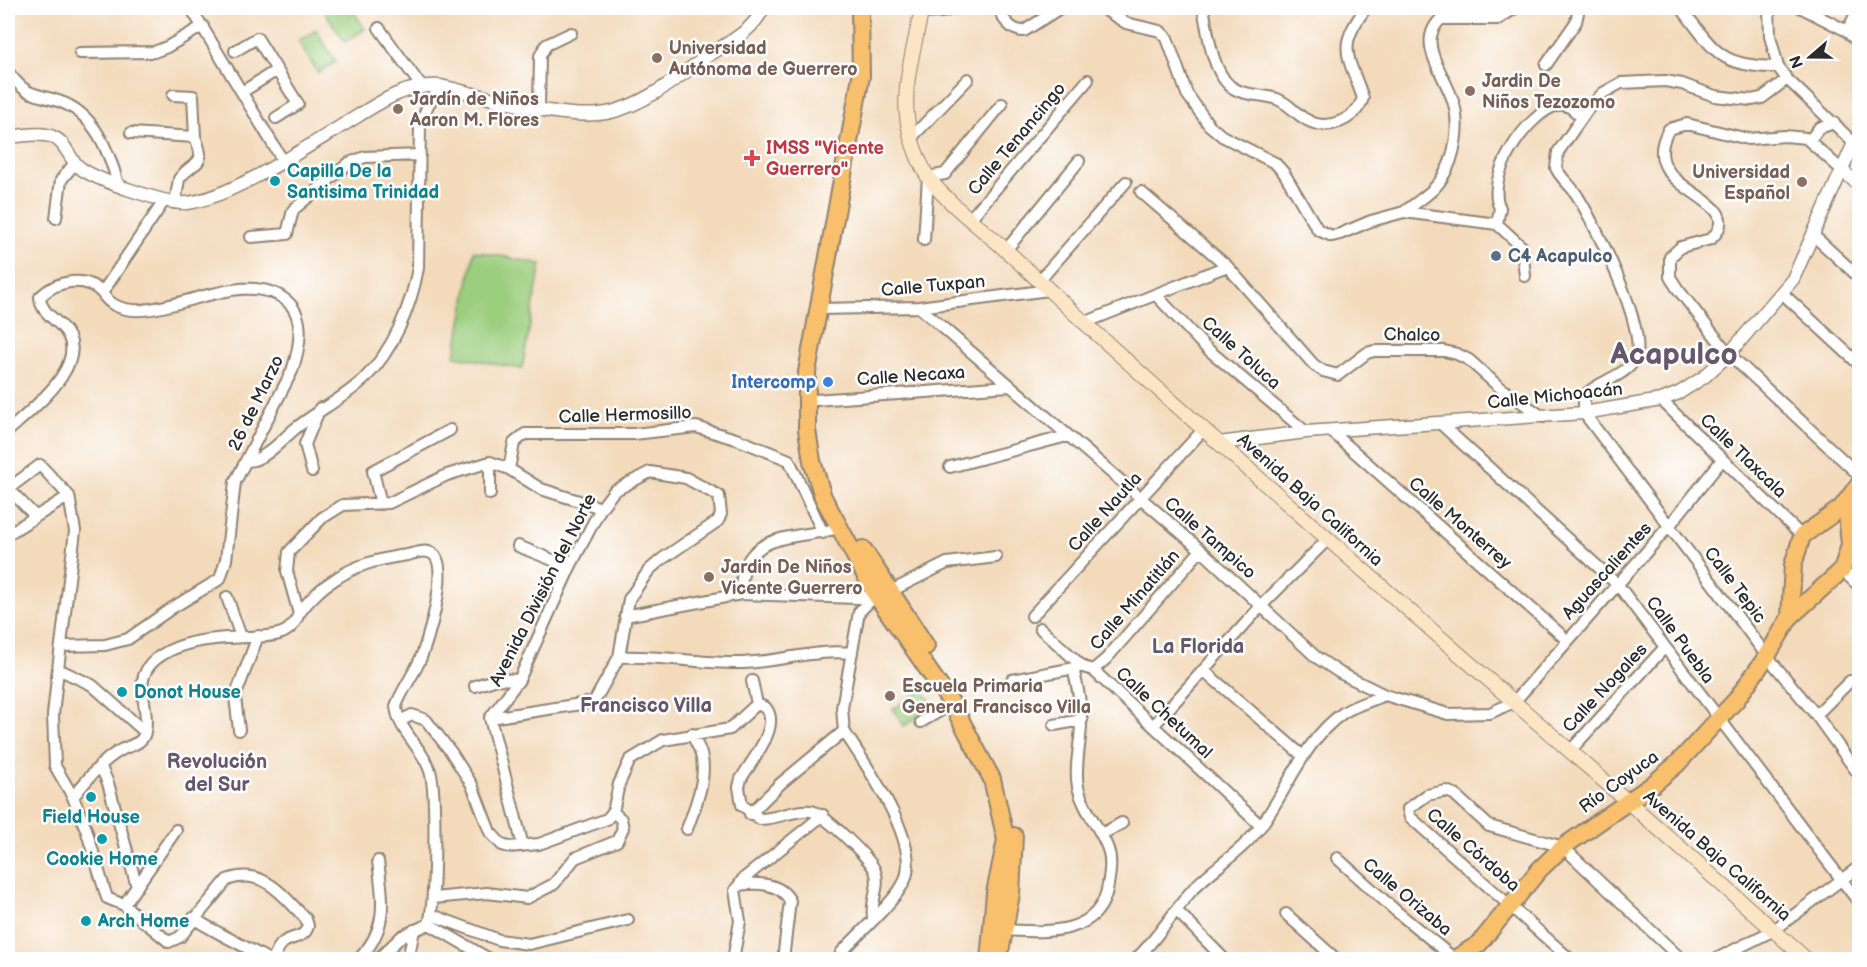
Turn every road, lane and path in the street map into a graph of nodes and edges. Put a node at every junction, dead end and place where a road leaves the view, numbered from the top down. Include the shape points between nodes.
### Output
1 (191, 8) edge
2 (763, 8) edge
3 (860, 8) edge
4 (868, 8) edge
5 (956, 8) edge
6 (999, 8) edge
7 (1060, 8) edge
8 (1102, 8) edge
9 (1203, 8) edge
10 (1365, 8) edge
11 (1456, 8) edge
12 (1515, 8) edge
13 (1580, 8) edge
14 (1769, 8) edge
15 (1802, 8) edge
16 (1859, 8) edge
17 (1682, 9) edge
18 (922, 10) edge
19 (1440, 19) junction
20 (202, 26) junction
21 (379, 28) dead end
22 (1847, 31) junction
23 (571, 33) dead end
24 (1860, 45) edge
25 (235, 51) dead end
26 (80, 53) dead end
27 (1546, 64) dead end
28 (1778, 67) junction
29 (277, 70) junction
30 (8, 72) edge
31 (968, 78) dead end
32 (1787, 79) junction
33 (1088, 80) dead end
34 (421, 86) junction
35 (441, 86) junction
36 (242, 93) junction
37 (173, 95) dead end
38 (1002, 104) dead end
39 (539, 108) junction
40 (276, 118) dead end
41 (1582, 118) junction
42 (1834, 123) junction
43 (131, 133) dead end
44 (8, 136) edge
45 (195, 137) junction
46 (912, 137) junction
47 (1808, 139) junction
48 (1858, 142) edge
49 (420, 155) junction
50 (283, 161) junction
51 (1079, 161) dead end
52 (75, 163) junction
53 (1842, 171) junction
54 (928, 177) junction
55 (1126, 182) dead end
56 (118, 184) junction
57 (1860, 186) edge
58 (1142, 192) dead end
59 (170, 202) junction
60 (1404, 212) junction
61 (56, 218) dead end
62 (970, 219) junction
63 (1497, 224) junction
64 (1814, 236) junction
65 (251, 237) dead end
66 (924, 240) dead end
67 (1006, 250) junction
68 (1227, 266) junction
69 (1525, 276) dead end
70 (1860, 278) edge
71 (1044, 285) junction
72 (102, 293) junction
73 (1782, 293) junction
74 (1156, 295) junction
75 (919, 307) junction
76 (824, 309) junction
77 (1084, 323) junction
78 (1729, 354) junction
79 (1860, 365) edge
80 (1010, 386) junction
81 (815, 400) junction
82 (1661, 400) junction
83 (320, 408) junction
84 (1584, 414) junction
85 (1543, 417) junction
86 (1442, 425) junction
87 (1203, 429) junction
88 (450, 430) dead end
89 (8, 431) edge
90 (1332, 431) junction
91 (1306, 432) junction
92 (1067, 436) junction
93 (1219, 443) junction
94 (1722, 460) junction
95 (247, 461) junction
96 (490, 462) junction
97 (950, 467) dead end
98 (509, 469) junction
99 (312, 471) dead end
100 (1860, 476) edge
101 (8, 488) edge
102 (1855, 490) edge
103 (490, 494) dead end
104 (69, 496) junction
105 (1139, 499) junction
106 (381, 504) junction
107 (601, 508) junction
108 (35, 516) junction
109 (1840, 517) junction
110 (1669, 526) junction
111 (10, 527) edge
112 (840, 528) junction
113 (823, 533) junction
114 (1802, 536) junction
115 (1327, 540) junction
116 (518, 546) dead end
117 (857, 549) junction
118 (1201, 550) junction
119 (996, 556) dead end
120 (570, 567) junction
121 (1842, 570) junction
122 (1618, 585) junction
123 (1860, 587) edge
124 (883, 593) junction
125 (741, 594) junction
126 (1801, 595) junction
127 (227, 597) dead end
128 (1262, 605) junction
129 (299, 614) junction
130 (624, 616) junction
131 (1032, 616) dead end
132 (1040, 628) dead end
133 (258, 636) junction
134 (241, 637) junction
135 (1567, 639) junction
136 (63, 646) junction
137 (1665, 647) junction
138 (852, 653) junction
139 (1767, 656) junction
140 (619, 657) junction
141 (1083, 668) junction
142 (58, 669) junction
143 (1203, 670) junction
144 (519, 680) junction
145 (1012, 680) dead end
146 (752, 681) dead end
147 (1850, 681) dead end
148 (475, 686) dead end
149 (1385, 695) junction
150 (1514, 702) junction
151 (757, 704) junction
152 (952, 704) junction
153 (1816, 715) junction
154 (490, 718) junction
155 (1082, 720) junction
156 (1718, 720) junction
157 (400, 721) junction
158 (921, 722) dead end
159 (1054, 725) dead end
160 (1154, 725) junction
161 (239, 730) dead end
162 (844, 731) junction
163 (145, 732) junction
164 (692, 734) junction
165 (1570, 751) junction
166 (1303, 756) junction
167 (100, 765) junction
168 (1860, 776) edge
169 (73, 797) junction
170 (1629, 802) junction
171 (613, 812) junction
172 (750, 814) junction
173 (823, 815) junction
174 (1122, 823) dead end
175 (1261, 826) junction
176 (687, 829) dead end
177 (176, 830) dead end
178 (1102, 834) junction
179 (523, 846) junction
180 (1563, 847) junction
181 (1337, 858) dead end
182 (378, 861) dead end
183 (1860, 866) edge
184 (1841, 880) junction
185 (137, 887) junction
186 (737, 891) junction
187 (433, 898) junction
188 (1510, 904) junction
189 (1860, 904) edge
190 (124, 905) junction
191 (1178, 912) junction
192 (1286, 914) dead end
193 (193, 918) junction
194 (873, 918) junction
195 (430, 920) junction
196 (628, 920) dead end
197 (414, 930) junction
198 (1003, 930) junction
199 (1774, 930) junction
200 (837, 957) edge
201 (1455, 959) edge
202 (271, 960) edge
203 (358, 960) edge
204 (377, 960) edge
205 (408, 960) edge
206 (491, 960) edge
207 (733, 960) edge
208 (783, 960) edge
209 (989, 960) edge
210 (1000, 960) edge
211 (1135, 960) edge
212 (1225, 960) edge
213 (1337, 960) edge
214 (1571, 960) edge
215 (1682, 960) edge
216 (1714, 960) edge
217 (1807, 960) edge

1 - 20 street
2 - 39 street via 751,28 631,105 596,114
3 - 76 main road via 861,76
4 - 76 main road via 869,78
5 - 18 street via 942,12
6 - 7 street via 1005,21 1024,32
8 - 60 street via 1126,23 1160,31 1167,38 1187,94 1209,125 1222,136 1275,163 1318,230 1332,236
9 - 10 street via 1215,60 1229,86 1281,101 1319,124 1341,122 1360,106 1363,98 1346,46 1350,28
11 - 19 street
12 - 19 street via 1498,19
13 - 27 street via 1576,22
14 - 28 street via 1770,36
15 - 22 street
16 - 22 street
17 - 28 street via 1718,55 1750,65
18 - 46 main road, Avenida Baja California via 907,69 906,118
19 - 60 street via 1429,44 1453,100 1456,140 1443,178
20 - 26 street via 154,52
20 - 36 street
21 - 34 street
22 - 24 street
23 - 39 street via 542,49
25 - 29 street via 257,38
28 - 32 street
29 - 36 street
29 - 40 street via 298,104
30 - 56 street via 27,93 60,101 90,122
31 - 46 street
32 - 41 street via 1762,98 1751,100 1714,96 1665,81 1631,80 1603,93
32 - 42 street
33 - 62 street, Calle Tenancingo
34 - 35 street
34 - 50 street via 380,102
35 - 39 street
35 - 49 street via 422,116
36 - 50 street
37 - 45 street via 193,96
38 - 54 street via 945,174
41 - 63 street via 1566,105 1558,105 1525,131 1503,160 1498,175
41 - 84 street via 1558,152 1556,168 1577,194 1611,257 1636,332 1638,352 1629,366 1584,396
42 - 47 street via 1819,128
42 - 48 street
43 - 45 street
44 - 52 street via 55,137
45 - 59 street via 200,161 179,179
46 - 54 main road, Avenida Baja California
47 - 53 street
47 - 78 street via 1748,139 1687,124 1669,129 1662,142 1661,159 1666,168 1682,185 1714,207 1720,218 1711,239 1675,251 1668,266 1671,277
48 - 53 street, Calle Michoacán
49 - 65 street via 357,159 293,210 286,234
49 - 83 street via 414,291 389,346 374,368 351,390
50 - 59 street via 202,200
51 - 67 street
52 - 56 street
52 - 61 street via 61,180
53 - 57 street
53 - 64 street, Calle Michoacán
54 - 62 main road, Avenida Baja California
54 - 66 street
55 - 71 street
56 - 59 street
58 - 68 street
59 - 72 street
60 - 63 street
62 - 67 main road, Avenida Baja California
63 - 69 street via 1522,246
64 - 70 street
64 - 73 street, Calle Michoacán
67 - 71 main road, Avenida Baja California
68 - 74 street
68 - 85 street, Chalco via 1323,371 1338,375 1374,351 1444,351 1469,360
71 - 75 street, Calle Tuxpan
71 - 77 main road, Avenida Baja California
72 - 89 street, 26 de Marzo via 94,285 80,281 51,289 40,297 43,309 70,339 70,362 60,380
72 - 95 street, 26 de Marzo via 116,307 129,311 247,288 264,288 292,305 299,323 297,354
73 - 78 street, Calle Michoacán
73 - 79 street
74 - 77 street
74 - 91 street, Calle Toluca via 1204,346
75 - 76 street, Calle Tuxpan
75 - 80 street, Calle Tampico
76 - 81 main road
76 - 112 main road via 807,372 807,430 823,497
77 - 87 main road, Avenida Baja California
78 - 82 street, Calle Michoacán via 1691,386
78 - 100 street
80 - 81 street, Calle Necaxa
80 - 92 street, Calle Tampico
81 - 117 main road via 816,429 831,494
82 - 84 street, Calle Michoacán
82 - 94 street, Calle Tlaxcala
83 - 95 street via 265,454
83 - 99 street via 305,444
84 - 85 street, Calle Michoacán
84 - 110 street, Calle Tepic
85 - 86 street, Calle Michoacán
86 - 90 street, Calle Michoacán
86 - 122 street, Calle Puebla
87 - 93 main road, Avenida Baja California
87 - 105 street, Calle Nautla
88 - 106 street via 373,471
90 - 91 street, Calle Michoacán
90 - 135 street, Calle Monterrey
91 - 93 street, Calle Michoacán
92 - 97 street
92 - 105 street, Calle Tampico
93 - 115 main road, Avenida Baja California
94 - 110 street, Aguascalientes
94 - 114 street, Calle Tlaxcala
95 - 136 street, 26 de Marzo via 232,491 226,560 220,579 128,639 105,645
96 - 98 street
96 - 103 street
96 - 106 street via 447,475
98 - 107 street via 541,489
98 - 113 street, Calle Hermosillo via 514,443 525,434 634,434 696,427 789,460
101 - 104 street via 40,465
101 - 108 street
102 - 109 main road
104 - 108 street
104 - 136 street via 74,540
105 - 118 street, Calle Tampico
105 - 131 street, Calle Nautla
106 - 129 street via 354,502 334,509 289,552 286,570
107 - 120 street, Avenida División del Norte
107 - 130 street, Avenida División del Norte via 614,491 650,472 686,478 719,495 718,521 649,570 629,599
108 - 111 street
109 - 114 main road
109 - 121 main road via 1850,545
110 - 122 street, Aguascalientes
110 - 139 street, Calle Tepic
112 - 113 street
112 - 117 main road
113 - 125 street via 762,546 744,565
114 - 126 main road, Río Coyuca via 1793,565
115 - 128 street
115 - 150 main road, Avenida Baja California
116 - 120 street
117 - 124 main road
118 - 128 street, Calle Tampico
118 - 141 street, Calle Minatitlán via 1106,659
119 - 124 street via 947,563
120 - 144 street, Avenida División del Norte
121 - 123 street
121 - 126 main road
122 - 135 street, Aguascalientes
122 - 137 street, Calle Puebla
124 - 125 street via 857,598
124 - 138 street via 859,612
124 - 152 main road
124 - 198 main road via 965,706 999,770 1015,846
125 - 130 street
126 - 139 main road, Río Coyuca
127 - 134 street
128 - 143 street
128 - 149 street, Calle Tampico via 1316,657
129 - 133 street via 294,625 285,631
129 - 157 street via 329,582 365,563 421,552 438,558 440,588 420,661 396,706
130 - 140 street
132 - 141 street, Calle Chetumal
133 - 134 street
133 - 161 street via 235,697
134 - 163 street via 189,644 155,660 143,675 141,685
135 - 150 street, Aguascalientes
136 - 142 street
137 - 156 street, Calle Puebla
137 - 165 street, Calle Nogales
138 - 140 street via 836,651 724,663
138 - 162 street via 842,708
139 - 153 street, Calle Tepic
139 - 156 main road, Río Coyuca
140 - 154 street via 594,702
141 - 145 street
141 - 155 street
141 - 160 street, Calle Chetumal
142 - 163 street via 92,686
142 - 169 street via 52,746 55,766
143 - 160 street
143 - 166 street
144 - 148 street via 497,679
144 - 154 street, Avenida División del Norte
146 - 151 street
147 - 153 street
149 - 150 street, Calle Tampico via 1448,714 1490,713
149 - 166 street via 1344,713
150 - 165 main road, Avenida Baja California
151 - 164 street via 729,729
151 - 172 street via 766,708 771,719 769,731 739,787 742,806
152 - 158 street
152 - 209 main road via 992,779 1006,840 995,893
153 - 168 street, Calle Tepic
154 - 179 street
155 - 159 street
155 - 178 street via 1078,785 1084,807
156 - 170 main road, Río Coyuca via 1677,764
156 - 184 street, Calle Puebla
157 - 179 street via 412,715 426,720 472,785 490,832 502,845
157 - 187 street via 426,762 431,778
160 - 175 street, Calle Chetumal
162 - 172 street
162 - 194 street via 899,827 909,863 905,881
163 - 167 street via 141,741
164 - 171 street via 663,740 630,760
164 - 176 street via 700,750 702,769 698,800
165 - 170 main road, Avenida Baja California
166 - 175 street
167 - 169 street
167 - 185 street
169 - 190 street via 106,898
170 - 180 main road, Río Coyuca
170 - 199 main road, Avenida Baja California
171 - 179 street via 607,819
171 - 187 street via 621,819 623,828 617,841 575,858 554,884 536,895 527,898 488,893
172 - 173 street via 760,819 809,811
173 - 186 street via 743,879
173 - 194 street via 874,868 877,881 871,908
174 - 178 street
175 - 191 street via 1194,889
177 - 185 street
178 - 198 street via 1110,852 1111,870 1105,897 1095,915 1058,931
180 - 188 main road, Río Coyuca
180 - 188 street, Calle Córdoba via 1489,826 1446,791 1427,795 1411,806 1410,817
180 - 215 street
181 - 201 street, Calle Orizaba
182 - 203 street via 382,909 374,944
183 - 184 street
184 - 189 street, Calle Puebla
184 - 199 street
185 - 190 street
186 - 207 street via 740,921
186 - 208 street via 777,887 786,893 790,909
187 - 195 street
188 - 201 main road, Río Coyuca via 1479,944
188 - 214 street, Calle Córdoba
190 - 193 street via 169,942 180,937
191 - 211 street
191 - 212 street
192 - 213 street
193 - 202 street via 229,941
193 - 202 street via 227,880 247,875 264,880 308,926 303,934 286,940
194 - 200 street
195 - 196 street via 499,940 529,944
195 - 197 street
195 - 206 street
197 - 204 street
197 - 205 street
198 - 210 main road
199 - 216 street
199 - 217 main road, Avenida Baja California

